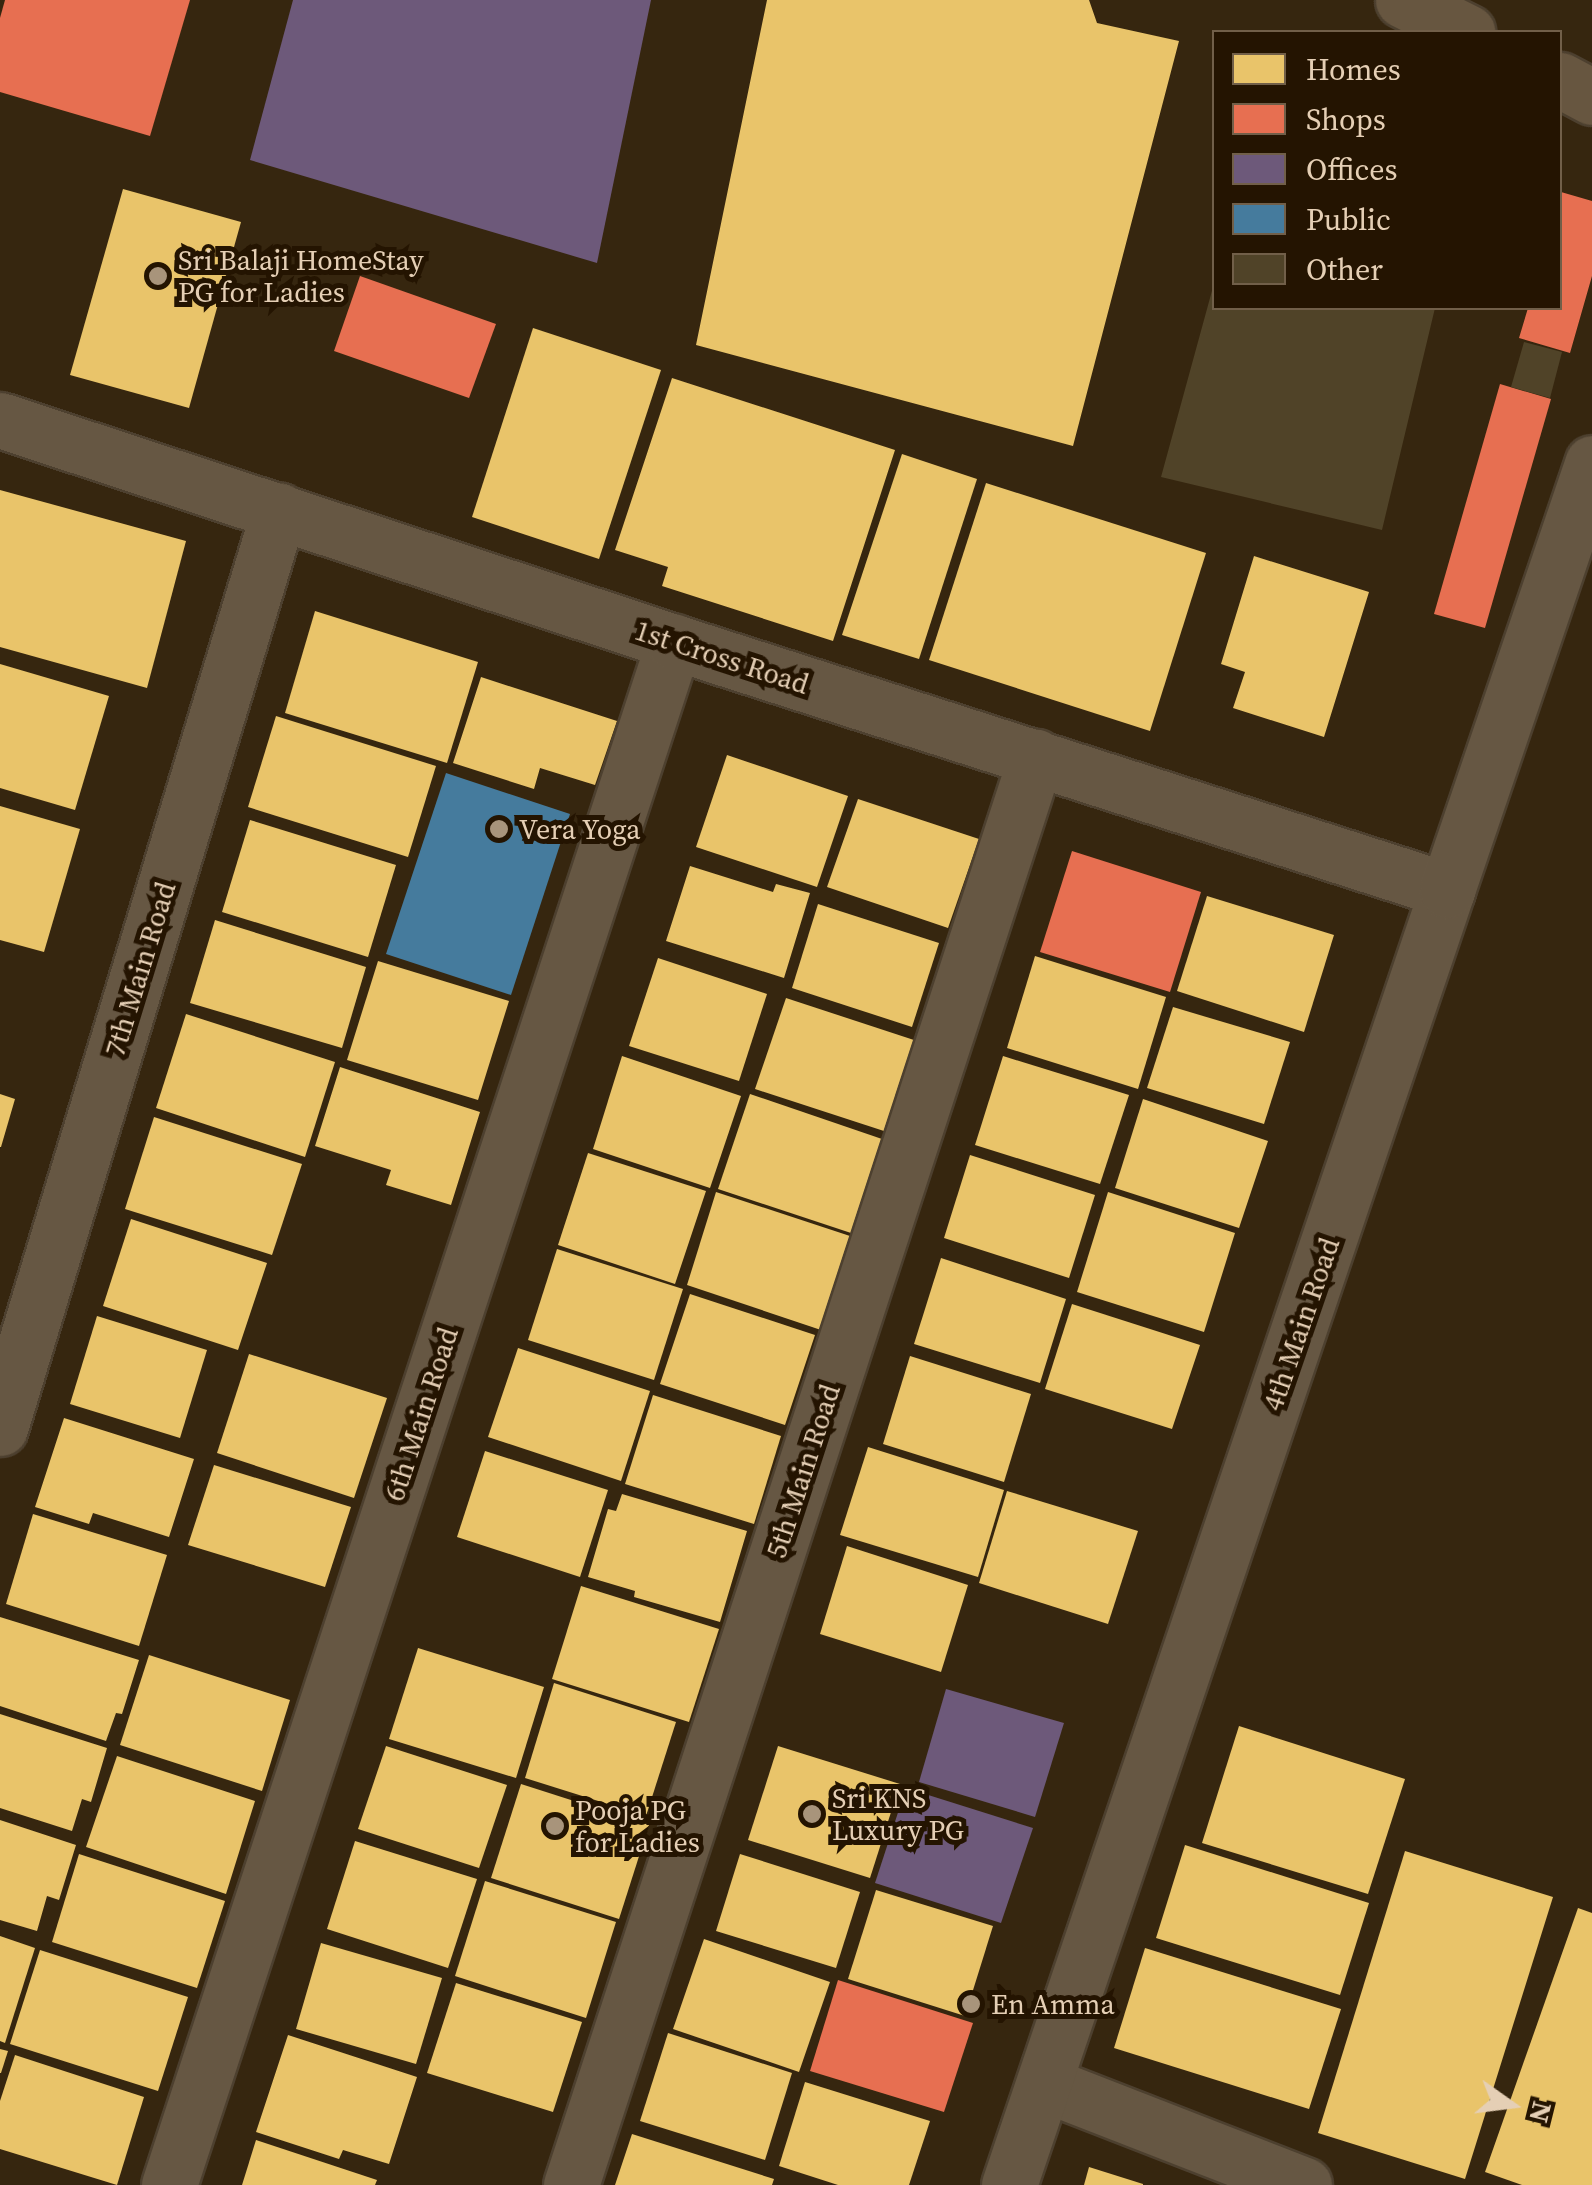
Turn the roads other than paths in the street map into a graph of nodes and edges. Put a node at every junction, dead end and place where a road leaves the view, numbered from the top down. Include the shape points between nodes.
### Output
1 (1404, 0) edge
2 (1463, 30) edge
3 (1562, 81) edge
4 (1592, 97) edge
5 (0, 420) edge
6 (1592, 463) edge
7 (280, 511) junction
8 (674, 642) junction
9 (1036, 757) junction
10 (1446, 890) junction
11 (0, 1428) edge
12 (1045, 2084) junction
13 (169, 2185) edge
14 (571, 2185) edge
15 (1010, 2185) edge
16 (1304, 2185) edge

1 - 2 main road
3 - 4 main road
5 - 7 street, 1st Cross Road
6 - 10 street, 4th Main Road
7 - 8 street, 1st Cross Road
7 - 11 street, 7th Main Road
8 - 9 street, 1st Cross Road
8 - 13 street, 6th Main Road
9 - 10 street, 1st Cross Road
9 - 14 street, 5th Main Road
10 - 12 street, 4th Main Road
12 - 15 street, 4th Main Road
12 - 16 street

